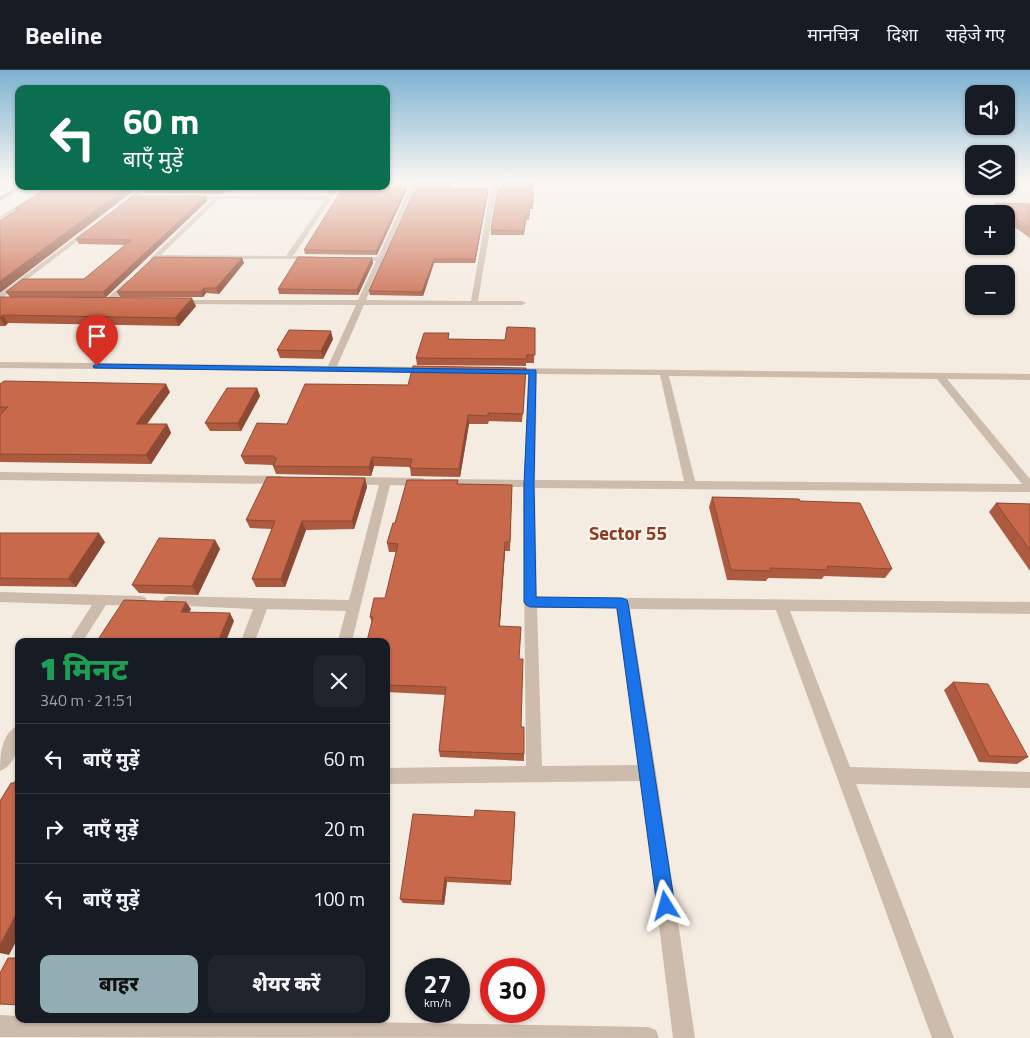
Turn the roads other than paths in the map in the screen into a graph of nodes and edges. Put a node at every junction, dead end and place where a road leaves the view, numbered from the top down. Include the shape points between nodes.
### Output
1 (94, 226) edge
2 (187, 226) edge
3 (310, 226) edge
4 (396, 226) edge
5 (487, 226) edge
6 (156, 256) junction
7 (288, 258) junction
8 (326, 258) edge
9 (344, 258) edge
10 (382, 259) junction
11 (149, 263) edge
12 (136, 276) edge
13 (0, 299) edge
14 (10, 301) edge
15 (99, 301) edge
16 (109, 302) junction
17 (119, 302) edge
18 (168, 302) edge
19 (363, 303) junction
20 (474, 303) junction
21 (522, 303) dead end
22 (0, 366) edge
23 (331, 369) junction
24 (437, 370) edge
25 (504, 371) edge
26 (533, 372) junction
27 (664, 373) junction
28 (940, 376) junction
29 (1030, 377) edge
30 (0, 476) edge
31 (296, 480) edge
32 (335, 481) edge
33 (384, 482) junction
34 (529, 484) junction
35 (690, 485) junction
36 (1030, 487) edge
37 (0, 597) edge
38 (102, 600) junction
39 (530, 602) junction
40 (622, 603) junction
41 (262, 604) junction
42 (353, 606) junction
43 (781, 606) junction
44 (1030, 608) edge
45 (78, 638) edge
46 (249, 638) edge
47 (346, 638) edge
48 (15, 739) edge
49 (0, 763) edge
50 (648, 773) junction
51 (534, 774) junction
52 (846, 775) junction
53 (390, 776) edge
54 (1030, 780) edge
55 (106, 1024) edge
56 (0, 1026) edge
57 (192, 1034) edge
58 (452, 1036) edge
59 (648, 1038) edge
60 (684, 1038) edge
61 (943, 1038) edge

1 - 13 street
2 - 6 street
3 - 7 street
4 - 10 street
5 - 20 street
6 - 7 street
6 - 11 street
7 - 8 street
9 - 10 street
10 - 19 street
12 - 16 street
13 - 14 street
15 - 16 street
16 - 17 street
18 - 19 street
19 - 20 street
19 - 23 street
20 - 21 street
22 - 23 street
23 - 24 street
25 - 26 street
26 - 27 street
26 - 34 street
27 - 28 street
27 - 35 street
28 - 29 street
28 - 36 street
30 - 31 street
32 - 33 street
33 - 34 street
33 - 42 street
34 - 35 street
34 - 39 street
35 - 36 street
37 - 38 street
38 - 41 street
38 - 45 street
39 - 40 street
39 - 51 street
40 - 43 street
40 - 50 street
41 - 42 street
41 - 46 street
42 - 47 street
43 - 44 street
43 - 52 street
48 - 49 street
50 - 51 street
50 - 60 street
51 - 53 street
52 - 54 street
52 - 61 street
55 - 56 street
55 - 57 street
57 - 58 street
58 - 59 street

